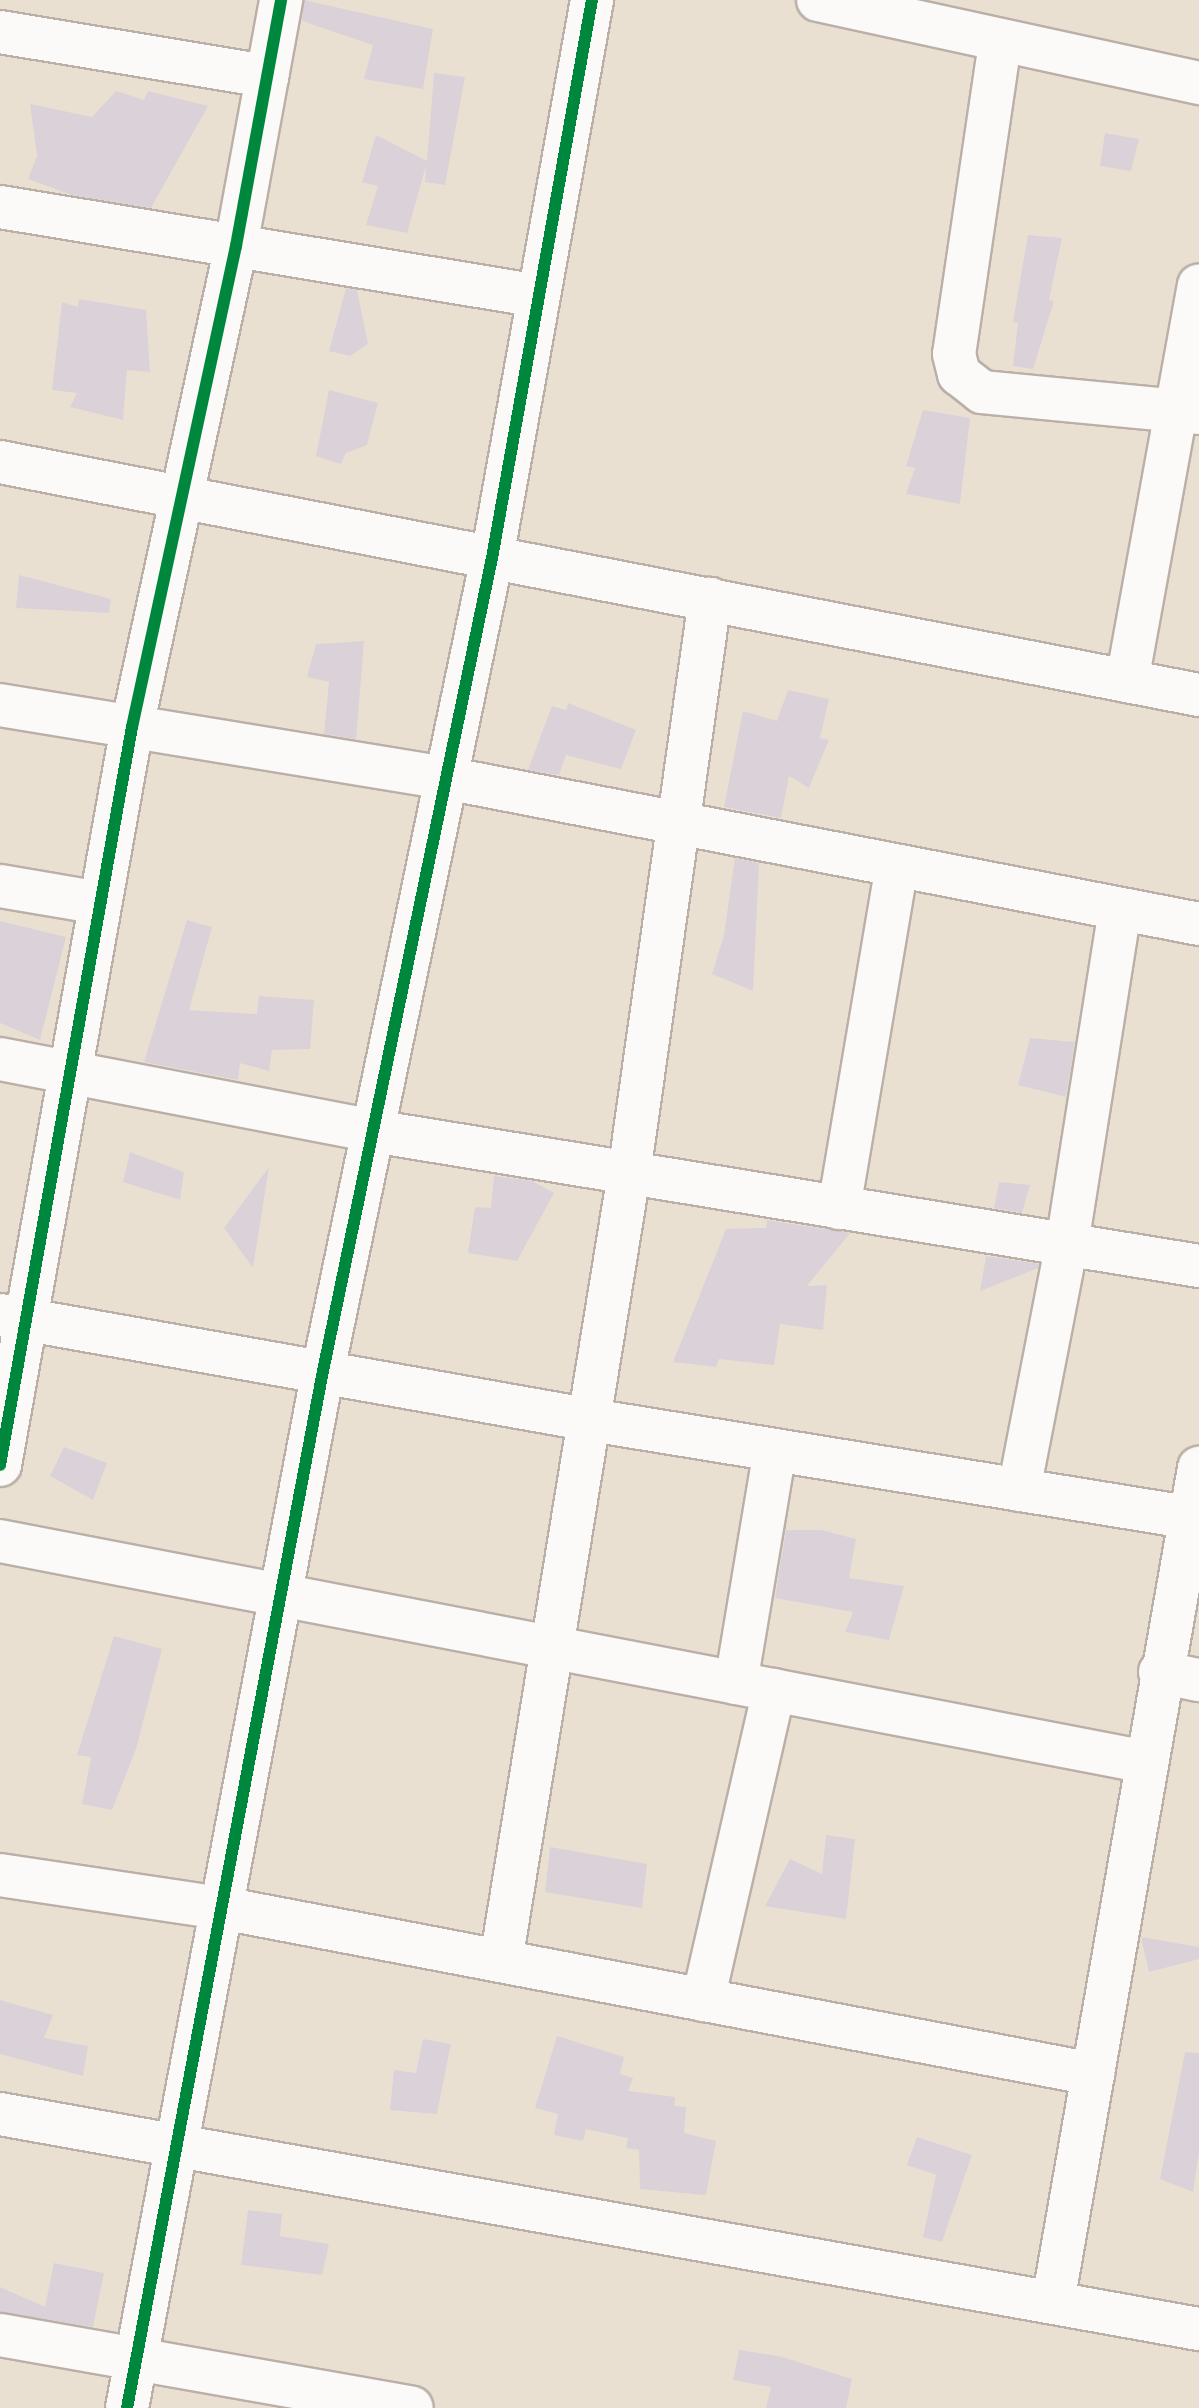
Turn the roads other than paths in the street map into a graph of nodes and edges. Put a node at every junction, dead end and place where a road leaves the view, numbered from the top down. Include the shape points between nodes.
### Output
1 (281, 0) edge
2 (592, 0) edge
3 (818, 0) edge
4 (0, 32) edge
5 (1000, 43) junction
6 (267, 76) junction
7 (1199, 83) edge
8 (0, 207) edge
9 (236, 246) junction
10 (1199, 286) edge
11 (539, 296) junction
12 (1188, 411) edge
13 (0, 462) edge
14 (181, 499) junction
15 (492, 558) junction
16 (710, 599) junction
17 (1127, 681) junction
18 (1199, 695) edge
19 (0, 705) edge
20 (132, 727) junction
21 (446, 778) junction
22 (679, 824) junction
23 (897, 866) junction
24 (0, 886) edge
25 (100, 903) junction
26 (1120, 909) junction
27 (1199, 924) edge
28 (0, 1059) edge
29 (70, 1072) junction
30 (373, 1131) junction
31 (629, 1174) junction
32 (839, 1208) junction
33 (1067, 1244) junction
34 (1199, 1266) edge
35 (13, 1317) edge
36 (323, 1371) junction
37 (591, 1420) junction
38 (775, 1450) junction
39 (0, 1465) edge
40 (1199, 1468) edge
41 (1019, 1490) junction
42 (1194, 1518) edge
43 (0, 1541) edge
44 (281, 1598) junction
45 (553, 1648) junction
46 (1180, 1676) edge
47 (755, 1687) junction
48 (1147, 1762) junction
49 (0, 1875) edge
50 (222, 1908) junction
51 (501, 1961) junction
52 (703, 2000) junction
53 (1093, 2074) junction
54 (0, 2114) edge
55 (177, 2146) junction
56 (1053, 2302) junction
57 (1199, 2329) edge
58 (0, 2335) edge
59 (137, 2360) junction
60 (127, 2408) edge
61 (412, 2408) edge

1 - 6 street
2 - 11 street
3 - 5 street
4 - 6 street
5 - 7 street
5 - 12 street via 954,354 959,374 982,392
6 - 9 street
8 - 9 street
9 - 11 street
9 - 14 street
10 - 12 street
11 - 15 street
12 - 17 street
13 - 14 street
14 - 15 street
14 - 20 street
15 - 16 street
15 - 21 street
16 - 17 street
16 - 22 street
17 - 18 street
19 - 20 street
20 - 21 street
20 - 25 street
21 - 22 street
21 - 30 street
22 - 23 street
22 - 31 street
23 - 26 street
23 - 32 street
24 - 25 street
25 - 29 street
26 - 27 street
26 - 33 street
28 - 29 street
29 - 30 street
29 - 35 street
30 - 31 street
30 - 36 street
31 - 32 street
31 - 37 street
32 - 33 street
33 - 34 street
33 - 41 street
35 - 36 street
35 - 39 street
36 - 37 street
36 - 44 street
37 - 38 street
37 - 45 street
38 - 41 street
38 - 47 street
40 - 42 street
41 - 42 street
42 - 46 street
43 - 44 street
44 - 45 street
44 - 50 street
45 - 47 street
45 - 51 street
46 - 48 street
47 - 48 street
47 - 52 street
48 - 53 street
49 - 50 street
50 - 51 street
50 - 55 street
51 - 52 street
52 - 53 street
53 - 56 street
54 - 55 street
55 - 56 street
55 - 59 street
56 - 57 street
58 - 59 street
59 - 60 street
59 - 61 street

